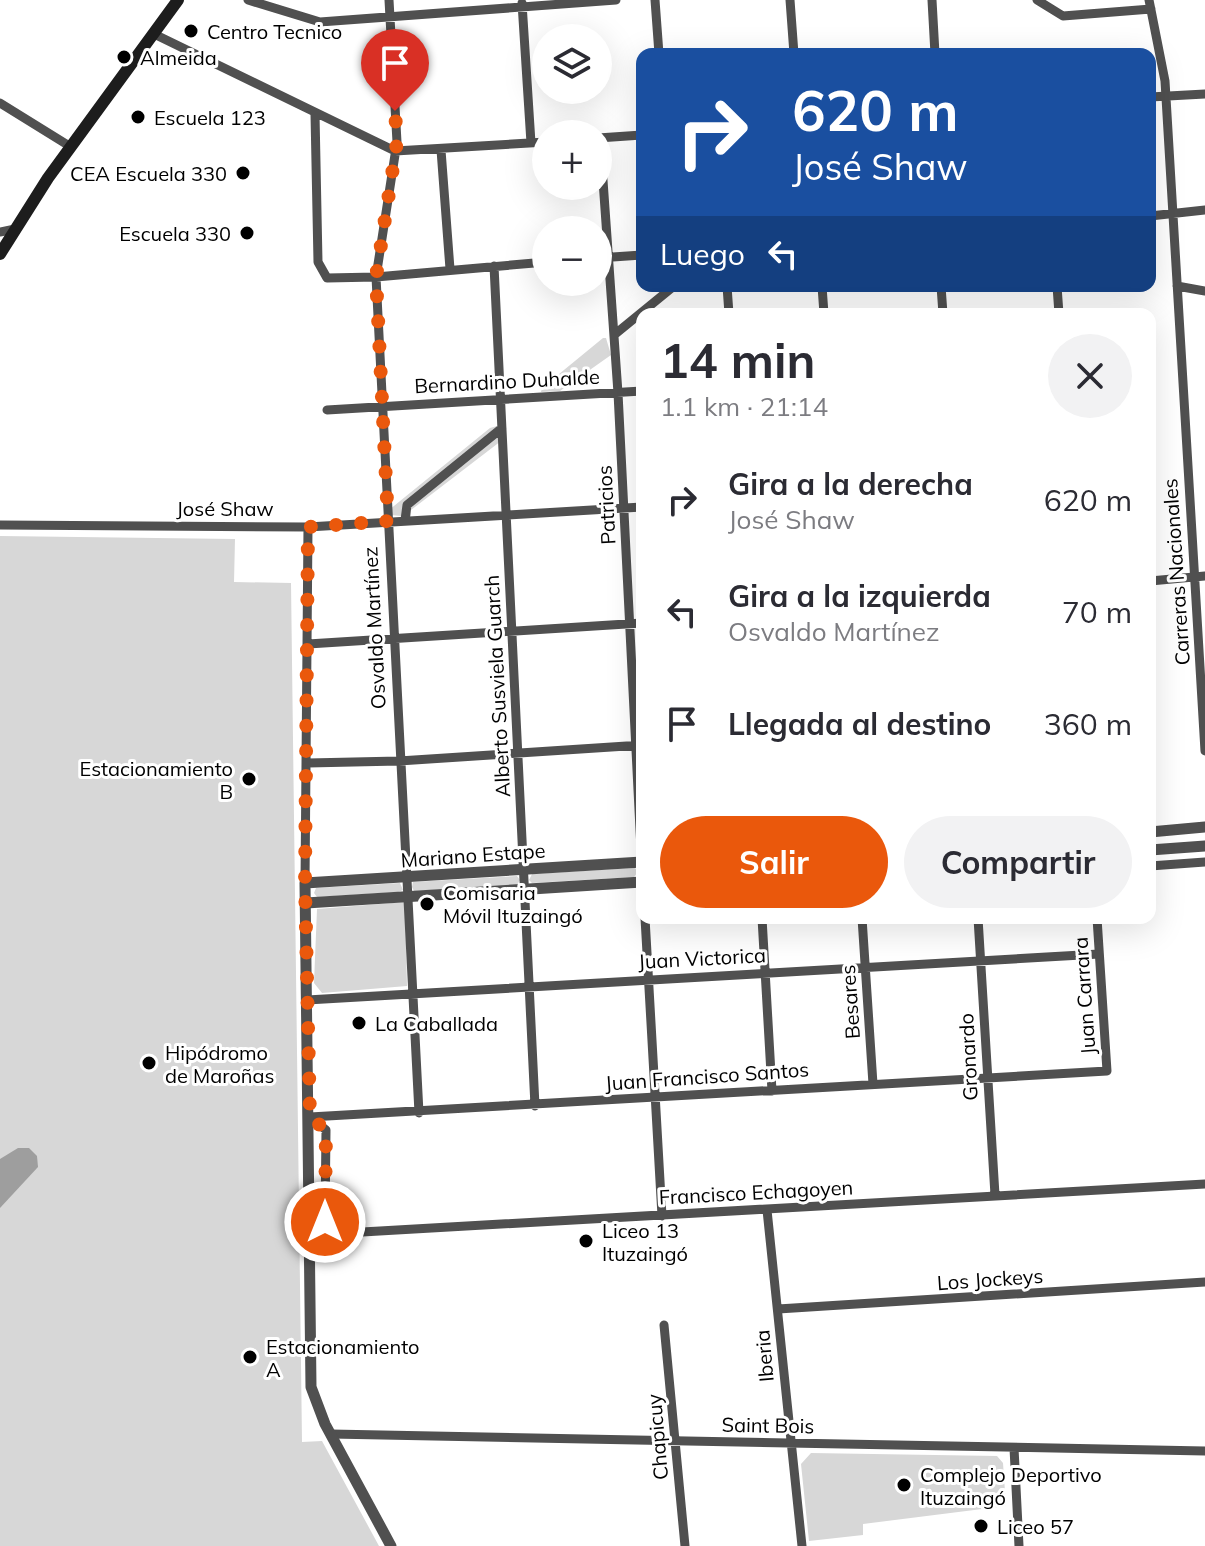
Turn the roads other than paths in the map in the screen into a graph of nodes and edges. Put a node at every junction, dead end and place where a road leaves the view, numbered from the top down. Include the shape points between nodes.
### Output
1 (178, 0) edge
2 (248, 0) edge
3 (389, 0) edge
4 (616, 0) edge
5 (655, 0) edge
6 (790, 0) edge
7 (932, 0) edge
8 (1037, 0) edge
9 (522, 3) edge
10 (1150, 4) edge
11 (390, 17) junction
12 (154, 34) junction
13 (659, 48) edge
14 (794, 48) edge
15 (935, 48) edge
16 (1205, 94) edge
17 (1165, 96) junction
18 (1156, 97) edge
19 (0, 103) edge
20 (315, 114) junction
21 (636, 135) edge
22 (612, 137) edge
23 (531, 143) joint
24 (71, 147) junction
25 (441, 150) junction
26 (395, 151) junction
27 (1205, 210) edge
28 (1173, 215) junction
29 (1156, 216) edge
30 (15, 229) junction
31 (0, 232) edge
32 (0, 254) edge
33 (636, 255) edge
34 (612, 257) edge
35 (532, 263) edge
36 (494, 266) junction
37 (450, 269) junction
38 (376, 277) junction
39 (1177, 286) junction
40 (1205, 291) edge
41 (667, 292) edge
42 (608, 296) edge
43 (647, 308) edge
44 (636, 317) edge
45 (614, 335) junction
46 (636, 392) edge
47 (618, 393) junction
48 (501, 400) junction
49 (383, 407) junction
50 (327, 410) dead end
51 (502, 428) junction
52 (636, 507) edge
53 (624, 508) junction
54 (507, 514) junction
55 (405, 520) junction
56 (388, 521) junction
57 (0, 525) edge
58 (308, 527) junction
59 (1205, 576) edge
60 (1194, 578) junction
61 (1156, 581) edge
62 (629, 623) junction
63 (636, 623) edge
64 (512, 629) junction
65 (393, 638) junction
66 (308, 644) junction
67 (636, 718) edge
68 (636, 745) edge
69 (518, 751) junction
70 (1205, 751) edge
71 (399, 761) junction
72 (308, 763) junction
73 (1205, 827) edge
74 (1156, 831) edge
75 (1205, 846) edge
76 (1156, 850) edge
77 (636, 862) edge
78 (1205, 862) edge
79 (1156, 866) edge
80 (523, 870) junction
81 (407, 877) junction
82 (636, 882) edge
83 (305, 883) junction
84 (524, 889) junction
85 (409, 896) junction
86 (306, 903) junction
87 (645, 924) edge
88 (762, 924) edge
89 (862, 924) edge
90 (978, 924) edge
91 (1097, 924) edge
92 (1099, 954) junction
93 (981, 961) junction
94 (865, 967) junction
95 (765, 973) junction
96 (649, 979) junction
97 (529, 986) junction
98 (413, 993) junction
99 (307, 1000) junction
100 (1107, 1071) joint
101 (988, 1079) junction
102 (873, 1084) junction
103 (772, 1091) junction
104 (655, 1097) junction
105 (535, 1106) junction
106 (419, 1113) junction
107 (310, 1117) junction
108 (1205, 1184) edge
109 (995, 1195) junction
110 (767, 1210) junction
111 (662, 1216) junction
112 (316, 1235) junction
113 (1205, 1282) edge
114 (778, 1309) junction
115 (664, 1325) dead end
116 (331, 1434) junction
117 (675, 1441) junction
118 (791, 1444) junction
119 (1014, 1448) junction
120 (1205, 1451) edge
121 (391, 1546) edge
122 (685, 1546) edge
123 (802, 1546) edge
124 (1019, 1546) edge

1 - 12 main road
2 - 11 street via 320,22
3 - 11 street, Osvaldo Martínez
4 - 9 street
5 - 13 street
6 - 14 street
7 - 15 street
8 - 10 street via 1063,16
9 - 11 street
9 - 23 street
10 - 17 street, Carreras Nacionales
11 - 26 street, Osvaldo Martínez
12 - 20 street
12 - 24 main road
16 - 17 street
17 - 18 street
17 - 28 street, Carreras Nacionales
19 - 24 street
20 - 26 street
20 - 38 street via 318,262 327,278
21 - 22 street
23 - 25 street
24 - 30 main road
25 - 26 street
25 - 37 street
26 - 38 street, Osvaldo Martínez
27 - 28 street
28 - 29 street
28 - 39 street, Carreras Nacionales
30 - 31 street
30 - 32 main road
33 - 34 street
35 - 36 street
36 - 37 street
36 - 48 street, Alberto Susviela Guarch
37 - 38 street
38 - 49 street, Osvaldo Martínez
39 - 40 street
39 - 60 street, Carreras Nacionales
41 - 43 street
42 - 45 street, Patricios
44 - 45 street
45 - 47 street, Patricios
46 - 47 street, Bernardino Duhalde
47 - 48 street, Bernardino Duhalde
47 - 53 street, Patricios
48 - 49 street, Bernardino Duhalde
48 - 51 street, Alberto Susviela Guarch
49 - 50 street, Bernardino Duhalde
49 - 56 street, Osvaldo Martínez
51 - 54 street, Alberto Susviela Guarch
51 - 55 street via 407,505
52 - 53 street, José Shaw
53 - 54 street, José Shaw
53 - 62 street, Patricios
54 - 55 street, José Shaw
54 - 64 street, Alberto Susviela Guarch
55 - 56 street, José Shaw
56 - 58 street, José Shaw
56 - 65 street, Osvaldo Martínez
57 - 58 street, José Shaw
58 - 66 street
59 - 60 street
60 - 61 street
60 - 70 street, Carreras Nacionales
62 - 63 street
62 - 64 street
62 - 67 street, Patricios
64 - 65 street
64 - 69 street, Alberto Susviela Guarch
65 - 66 street
65 - 71 street, Osvaldo Martínez
66 - 72 street
68 - 69 street
69 - 71 street
69 - 80 street, Alberto Susviela Guarch
71 - 72 street
71 - 81 street, Osvaldo Martínez
72 - 83 street
73 - 74 street
75 - 76 street
77 - 80 street, Mariano Estape
78 - 79 street
80 - 81 street, Mariano Estape
80 - 84 street, Alberto Susviela Guarch
81 - 83 street, Mariano Estape
81 - 85 street, Osvaldo Martínez
82 - 84 street, Mariano Estape
83 - 86 street
84 - 85 street, Mariano Estape
84 - 97 street, Alberto Susviela Guarch
85 - 86 street, Mariano Estape
85 - 98 street, Osvaldo Martínez
86 - 99 street
87 - 96 street
88 - 95 street
89 - 94 street, Besares
90 - 93 street, Gronardo
91 - 92 street, Juan Carrara
92 - 93 street, Juan Victorica
92 - 100 street, Juan Carrara
93 - 94 street, Juan Victorica
93 - 101 street, Gronardo
94 - 95 street, Juan Victorica
94 - 102 street, Besares
95 - 96 street, Juan Victorica
95 - 103 street
96 - 97 street, Juan Victorica
96 - 104 street
97 - 98 street, Juan Victorica
97 - 105 street, Alberto Susviela Guarch
98 - 99 street, Juan Victorica
98 - 106 street, Osvaldo Martínez
99 - 107 street
100 - 101 street, Juan Francisco Santos
101 - 102 street, Juan Francisco Santos
101 - 109 street, Gronardo
102 - 103 street, Juan Francisco Santos
103 - 104 street, Juan Francisco Santos
104 - 105 street, Juan Francisco Santos
104 - 111 street
105 - 106 street, Juan Francisco Santos
106 - 107 street, Juan Francisco Santos
107 - 112 street
108 - 109 street, Francisco Echagoyen
109 - 110 street, Francisco Echagoyen
110 - 111 street, Francisco Echagoyen
110 - 114 street, Iberia
111 - 112 street, Francisco Echagoyen
112 - 116 street via 311,1387
113 - 114 street, Los Jockeys
114 - 118 street, Iberia
115 - 117 street, Chapicuy
116 - 117 street, Saint Bois
116 - 121 street
117 - 118 street, Saint Bois
117 - 122 street, Chapicuy
118 - 119 street, Saint Bois
118 - 123 street, Iberia
119 - 120 street, Saint Bois
119 - 124 street

